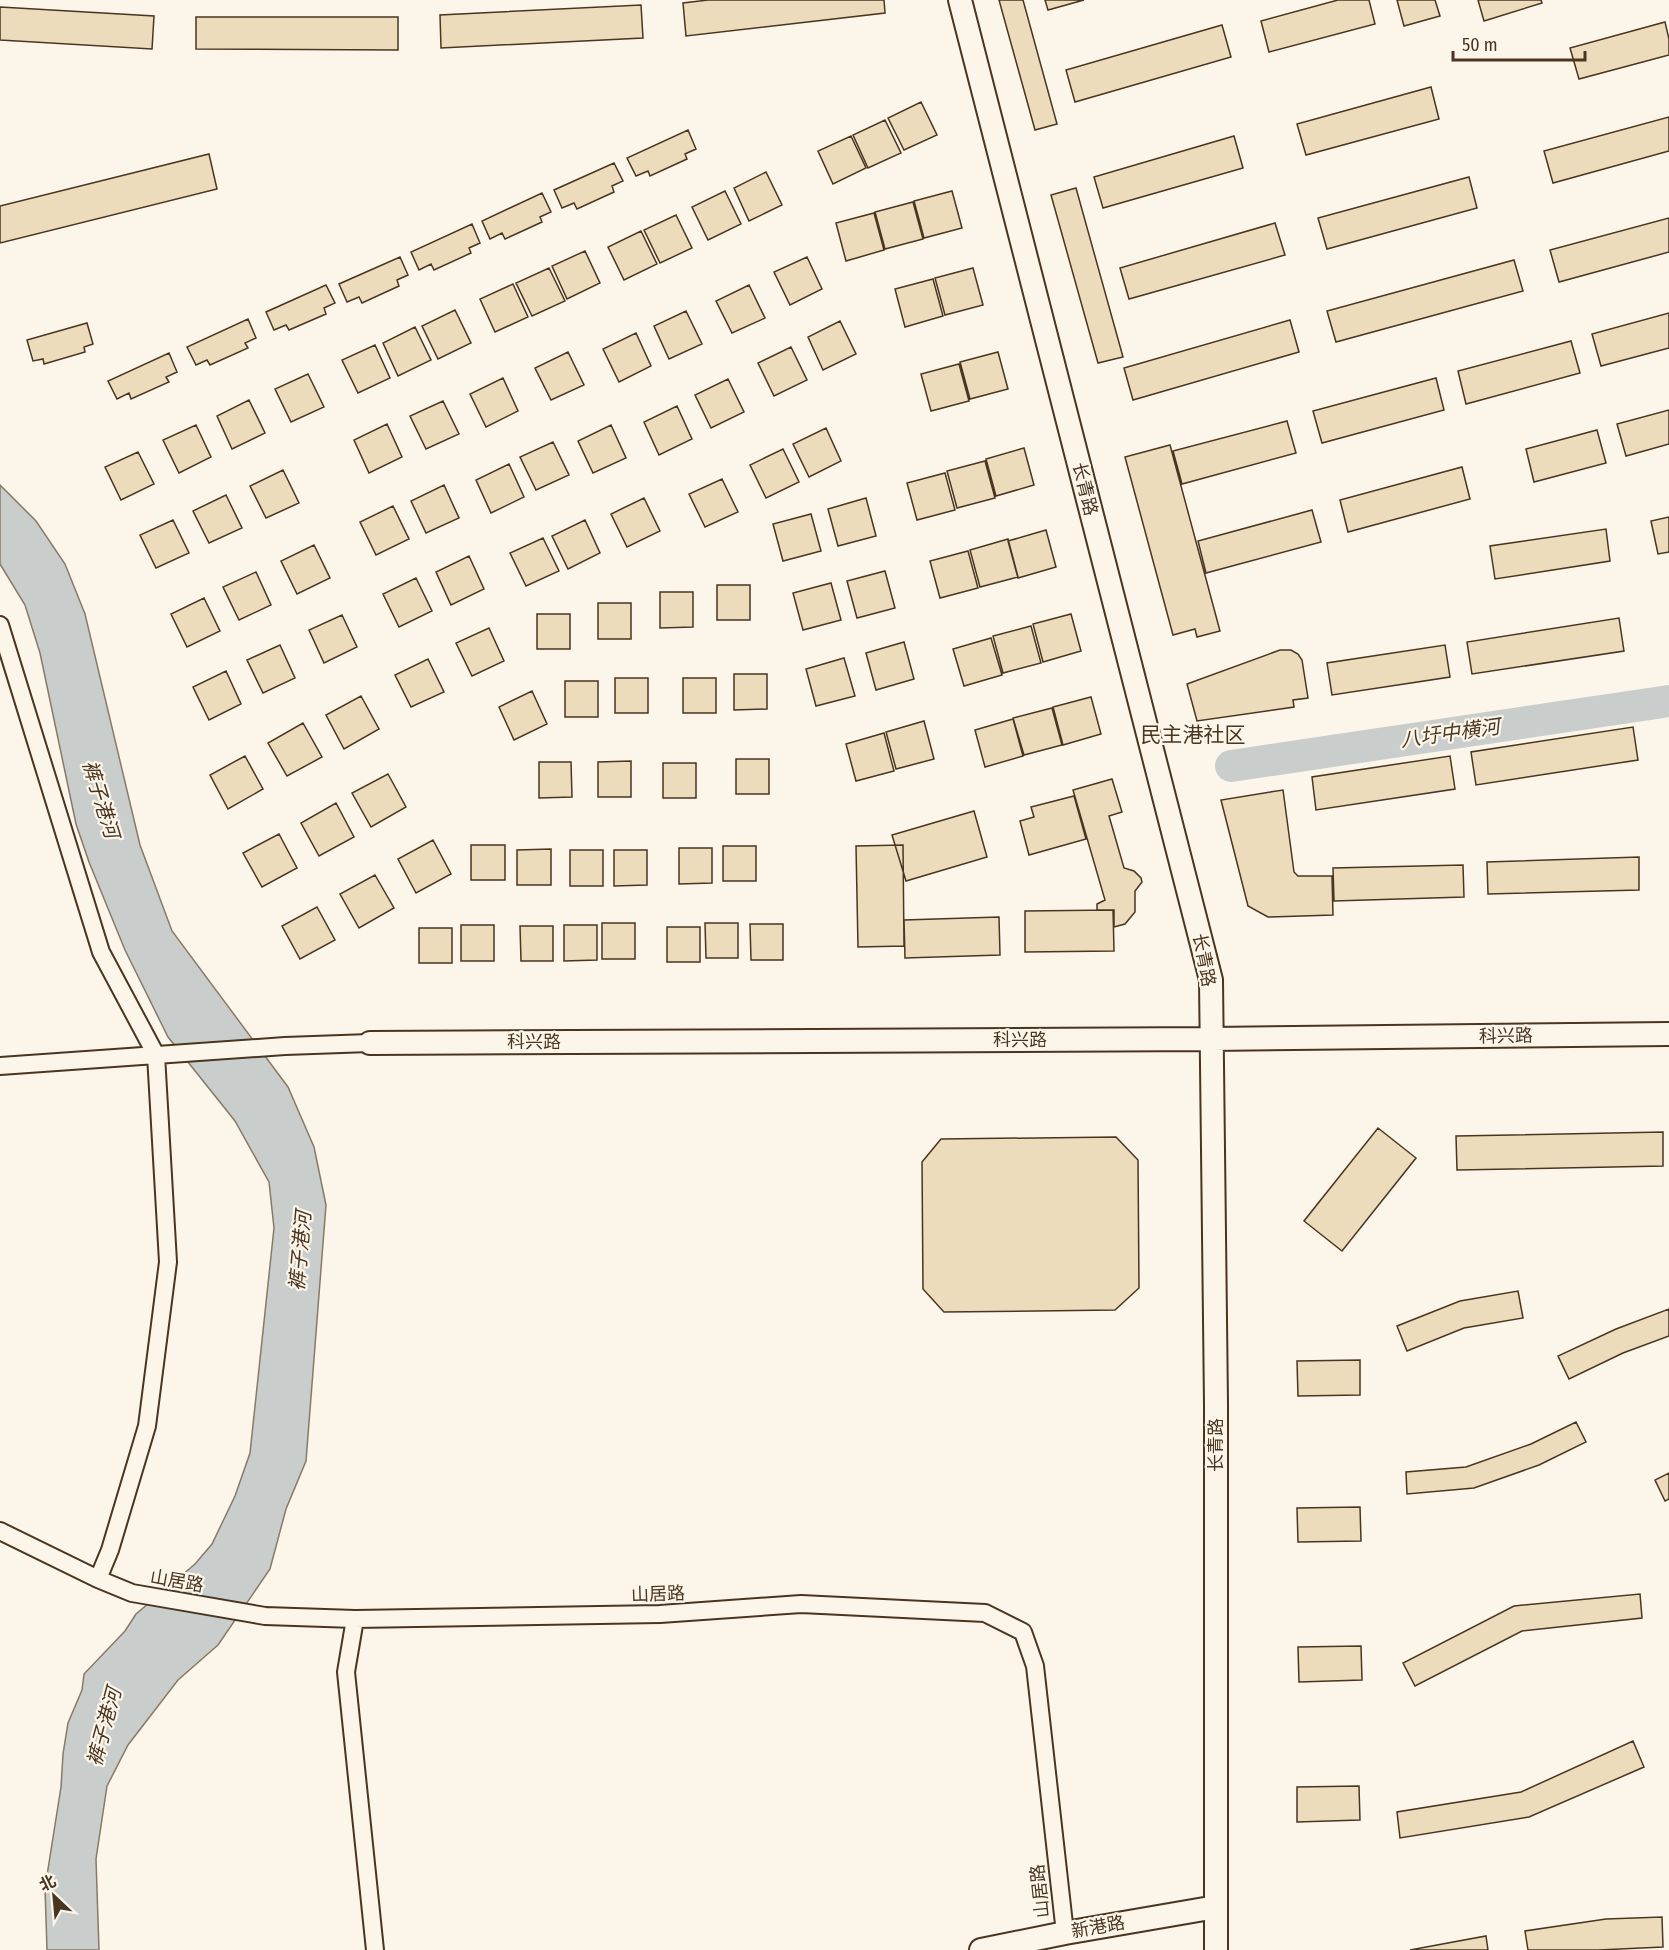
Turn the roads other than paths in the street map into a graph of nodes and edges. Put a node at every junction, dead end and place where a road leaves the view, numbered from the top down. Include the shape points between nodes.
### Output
1 (960, 0) edge
2 (0, 625) edge
3 (1669, 1034) edge
4 (1212, 1039) junction
5 (370, 1042) joint
6 (156, 1055) junction
7 (0, 1066) edge
8 (0, 1531) edge
9 (98, 1579) junction
10 (355, 1619) junction
11 (1216, 1907) junction
12 (1065, 1933) junction
13 (375, 1950) edge
14 (981, 1950) edge
15 (1216, 1950) edge

1 - 4 street, 长青路 via 1211,980
2 - 6 street via 101,952
3 - 4 street, 科兴路
4 - 5 street, 科兴路
4 - 11 street, 长青路
5 - 6 street
6 - 7 street
6 - 9 street via 168,1262 147,1426
8 - 9 street, 山居路
9 - 10 street, 山居路 via 132,1593 265,1616
10 - 12 street, 山居路 via 660,1614 801,1604 985,1613 1023,1632 1035,1666
10 - 13 street via 346,1672
11 - 12 street, 新港路
11 - 15 street, 长青路
12 - 14 street, 新港路

